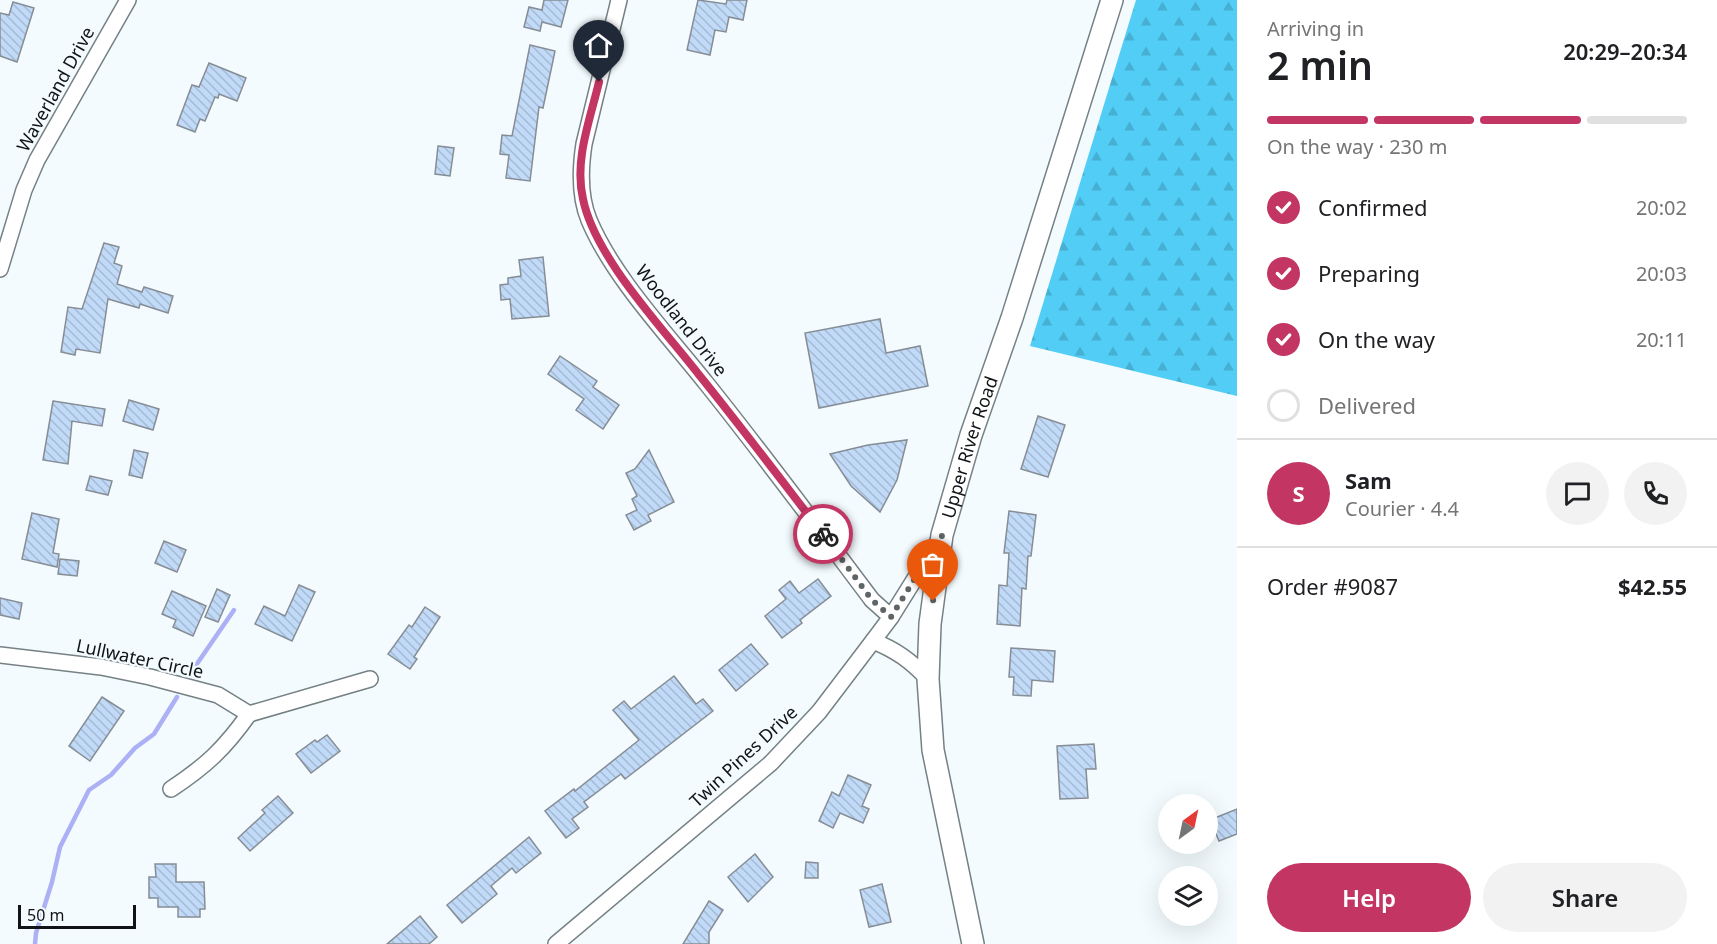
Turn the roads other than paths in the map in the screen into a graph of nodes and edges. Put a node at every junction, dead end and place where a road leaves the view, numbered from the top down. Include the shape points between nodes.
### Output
1 (128, 0) edge
2 (619, 0) edge
3 (1112, 0) edge
4 (0, 269) edge
5 (942, 535) junction
6 (891, 617) junction
7 (873, 641) junction
8 (0, 655) edge
9 (928, 678) junction
10 (370, 679) dead end
11 (249, 714) junction
12 (171, 789) dead end
13 (556, 944) edge
14 (973, 944) edge

1 - 4 street, Waverland Drive via 37,160
2 - 6 street, Woodland Drive via 581,163 582,198 588,218 603,249 626,281 872,600
3 - 5 street, Upper River Road
5 - 6 street, Twin Pines Drive
5 - 9 street, Upper River Road via 930,624
6 - 7 street, Twin Pines Drive
7 - 9 street via 896,650
7 - 13 street, Twin Pines Drive via 819,712 771,763
8 - 11 street, Lullwater Circle via 150,677 218,695
9 - 14 street, Upper River Road via 933,750
10 - 11 street
11 - 12 street via 211,761

